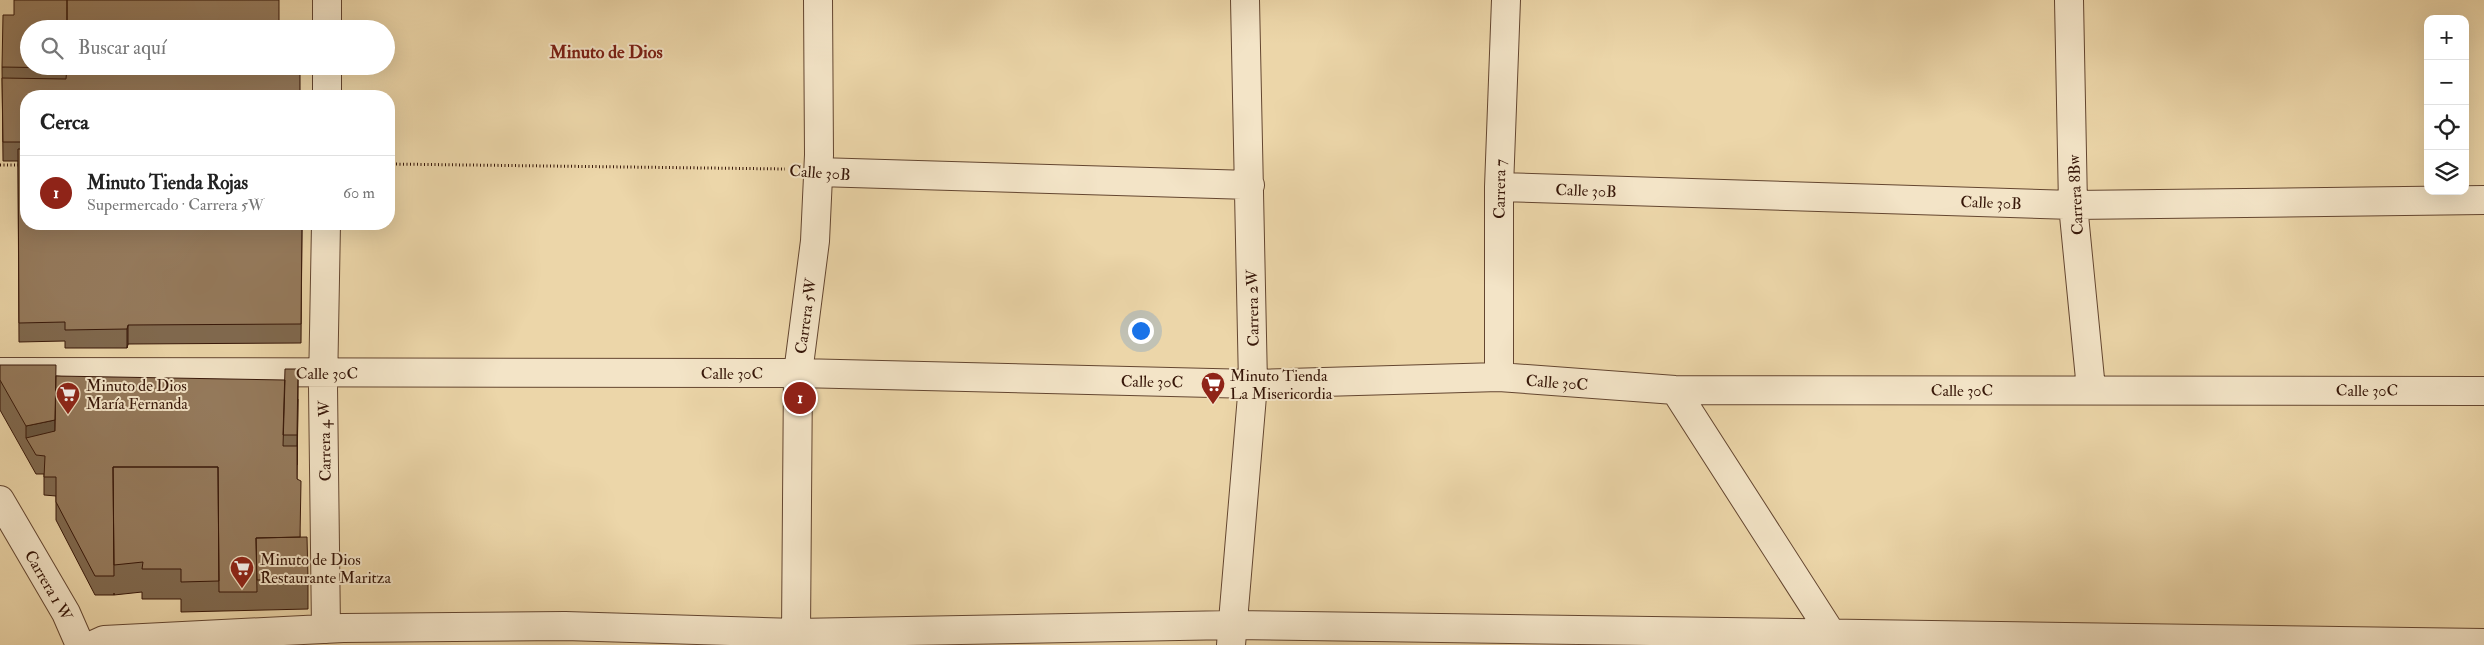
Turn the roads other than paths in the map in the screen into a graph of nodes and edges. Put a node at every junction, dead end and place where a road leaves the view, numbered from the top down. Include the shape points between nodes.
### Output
1 (327, 0) edge
2 (818, 0) edge
3 (1245, 0) edge
4 (1506, 0) edge
5 (2069, 0) edge
6 (327, 20) edge
7 (327, 75) edge
8 (327, 90) edge
9 (818, 172) junction
10 (1250, 185) junction
11 (1498, 187) junction
12 (2484, 200) edge
13 (2074, 204) junction
14 (326, 230) edge
15 (0, 372) edge
16 (324, 372) junction
17 (798, 373) junction
18 (1499, 378) junction
19 (1253, 384) junction
20 (2091, 389) junction
21 (1675, 390) junction
22 (2484, 391) edge
23 (0, 500) edge
24 (326, 629) junction
25 (796, 633) junction
26 (1832, 633) junction
27 (1232, 635) edge
28 (2484, 642) edge
29 (80, 645) edge
30 (93, 645) edge

1 - 6 street
2 - 9 street, Carrera 5W
3 - 10 street, Carrera 2W
4 - 11 street, Carrera 7
5 - 13 street, Carrera 8Bw
7 - 8 street
9 - 10 street, Calle 30B
9 - 17 street, Carrera 5W via 815,240
10 - 19 street, Carrera 2W
11 - 13 street, Calle 30B
11 - 18 street, Carrera 7
12 - 13 street, Calle 30B
13 - 20 street, Carrera 8Bw
14 - 16 street, Carrera 4 W
15 - 16 street, Calle 30C
16 - 17 street, Calle 30C
16 - 24 street, Carrera 4 W
17 - 19 street, Calle 30C
17 - 25 street, Carrera 5W
18 - 19 street, Calle 30C
18 - 21 street, Calle 30C
19 - 27 street, Carrera 2W
20 - 21 street, Calle 30C
20 - 22 street, Calle 30C
21 - 26 street
23 - 29 street, Carrera 1 W via 66,613
24 - 25 street via 565,626
24 - 30 street via 104,640
25 - 27 street
26 - 27 street
26 - 28 street

